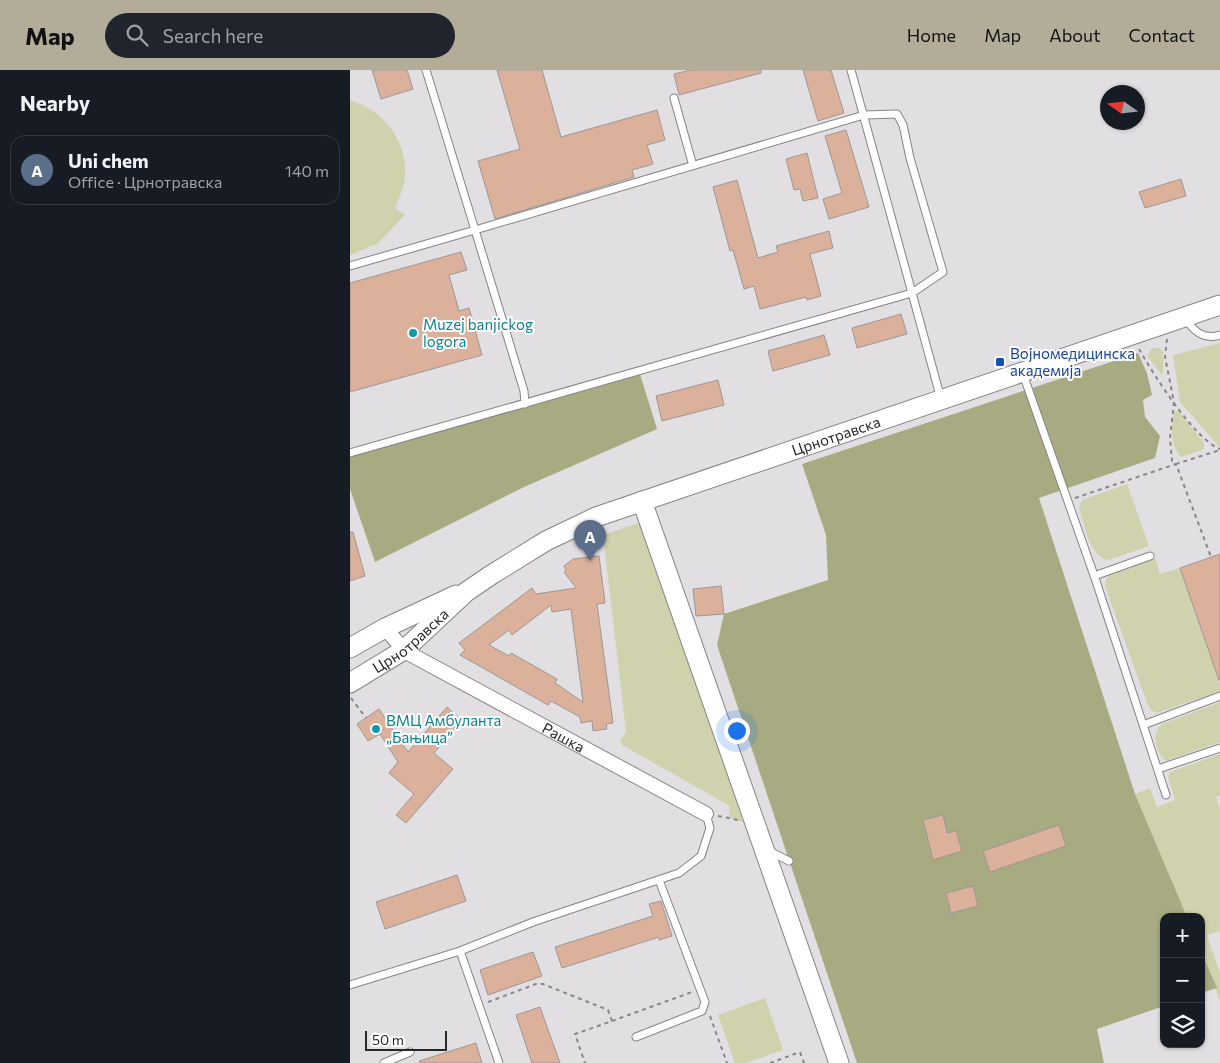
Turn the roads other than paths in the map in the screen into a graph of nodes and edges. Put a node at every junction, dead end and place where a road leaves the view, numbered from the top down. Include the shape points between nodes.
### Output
1 (426, 70) edge
2 (851, 70) edge
3 (674, 98) dead end
4 (864, 115) junction
5 (693, 166) junction
6 (475, 230) junction
7 (350, 266) edge
8 (912, 293) junction
9 (1220, 305) edge
10 (1184, 316) junction
11 (1220, 335) edge
12 (1022, 371) junction
13 (941, 399) junction
14 (525, 404) junction
15 (350, 453) edge
16 (642, 501) junction
17 (1150, 556) dead end
18 (1094, 576) junction
19 (466, 592) junction
20 (385, 628) junction
21 (350, 648) edge
22 (404, 650) junction
23 (350, 683) edge
24 (1220, 696) edge
25 (1143, 724) junction
26 (1220, 748) edge
27 (1158, 769) junction
28 (1166, 795) dead end
29 (706, 814) joint
30 (765, 849) junction
31 (789, 861) dead end
32 (659, 880) junction
33 (460, 951) junction
34 (350, 985) edge
35 (636, 1037) dead end
36 (410, 1052) dead end
37 (384, 1063) edge
38 (499, 1063) edge
39 (839, 1063) edge

1 - 6 lane
2 - 4 lane
3 - 5 lane
4 - 5 lane
4 - 8 lane
4 - 8 lane via 896,114 903,125 943,272
5 - 6 lane
6 - 7 lane
6 - 14 lane via 524,391
8 - 13 lane
8 - 14 lane
9 - 10 main road, Црнотравска
10 - 11 lane via 1200,334 1211,338
10 - 12 main road, Црнотравска
12 - 13 main road, Црнотравска
12 - 18 lane
13 - 16 main road, Црнотравска
14 - 15 lane
16 - 19 main road, Црнотравска via 546,540
16 - 30 main road
17 - 18 lane
18 - 25 lane
19 - 20 main road, Црнотравска
19 - 22 main road, Црнотравска
20 - 21 main road, Црнотравска
20 - 22 street, Рашка
22 - 23 main road, Црнотравска
22 - 29 street, Рашка
24 - 25 lane
25 - 27 lane
26 - 27 lane
27 - 28 lane
29 - 32 lane via 710,828 701,856 679,873
30 - 31 lane
30 - 39 main road
32 - 33 lane via 533,922
32 - 35 lane via 705,1002 702,1011
33 - 34 lane
33 - 38 lane
36 - 37 lane

